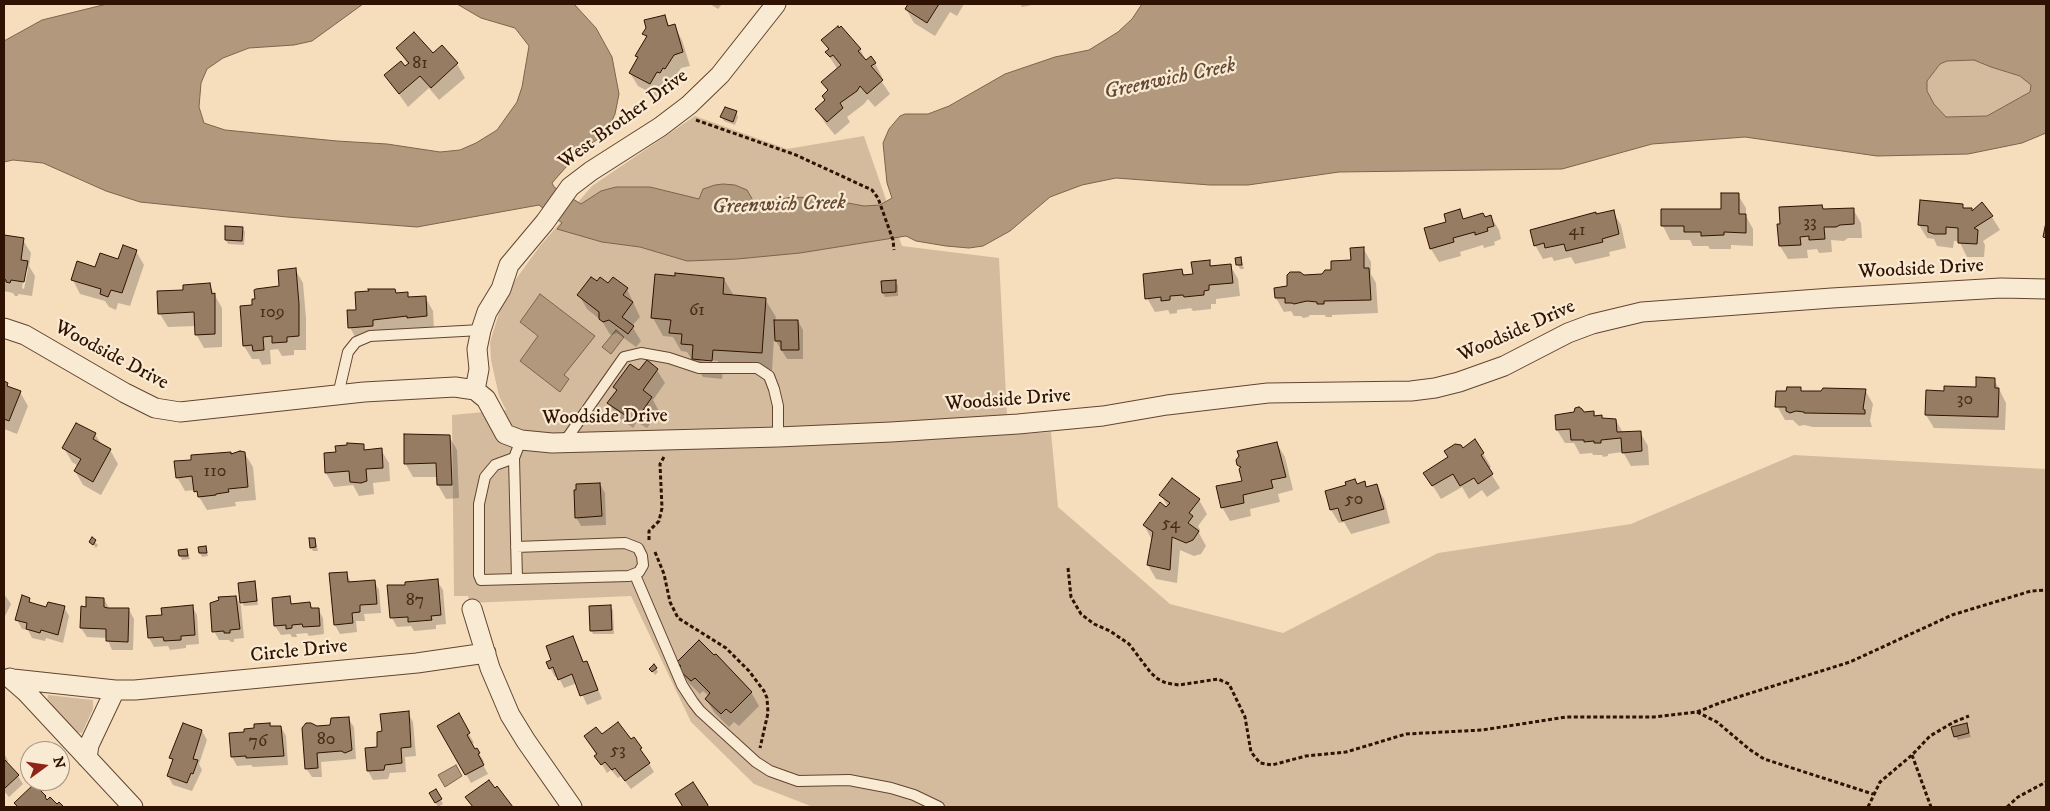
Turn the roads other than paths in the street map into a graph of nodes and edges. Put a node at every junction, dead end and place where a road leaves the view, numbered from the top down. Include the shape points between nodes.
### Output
1 (776, 4) edge
2 (2046, 289) edge
3 (4, 328) edge
4 (480, 330) junction
5 (475, 390) junction
6 (338, 395) junction
7 (778, 437) junction
8 (521, 440) junction
9 (565, 441) junction
10 (514, 458) junction
11 (516, 547) junction
12 (635, 575) junction
13 (517, 579) junction
14 (472, 608) dead end
15 (486, 653) junction
16 (8, 677) edge
17 (115, 690) junction
18 (87, 758) junction
19 (134, 807) edge
20 (572, 807) edge
21 (939, 807) edge

1 - 4 street, West Brother Drive via 720,75 678,114 570,187 509,265
2 - 7 street, Woodside Drive via 2001,288 1842,297 1642,312 1592,324 1504,366 1459,382 1411,391 1268,393 1103,416 1018,424
3 - 6 street, Woodside Drive via 25,335 155,408 180,412
4 - 5 street, West Brother Drive
4 - 6 lane via 370,336 356,342 348,352
5 - 6 street, Woodside Drive via 455,387
5 - 8 street, Woodside Drive via 486,399 505,434
7 - 9 street, Woodside Drive
7 - 9 lane via 778,406 774,389 769,376 757,368 698,368 641,353 624,358
8 - 9 street, Woodside Drive
8 - 10 lane
10 - 11 lane
10 - 13 lane via 496,465 485,477 479,504 479,575 484,581
11 - 12 lane via 625,543 638,548 642,556 641,569
11 - 13 lane
12 - 13 lane
12 - 21 lane via 682,685 700,711 756,762 798,781 849,780 892,788
14 - 15 street
15 - 17 street, Circle Drive via 296,676
15 - 20 street via 517,728
16 - 17 street, Circle Drive
16 - 18 street, Circle Drive
17 - 18 street via 89,745
18 - 19 street, Circle Drive

